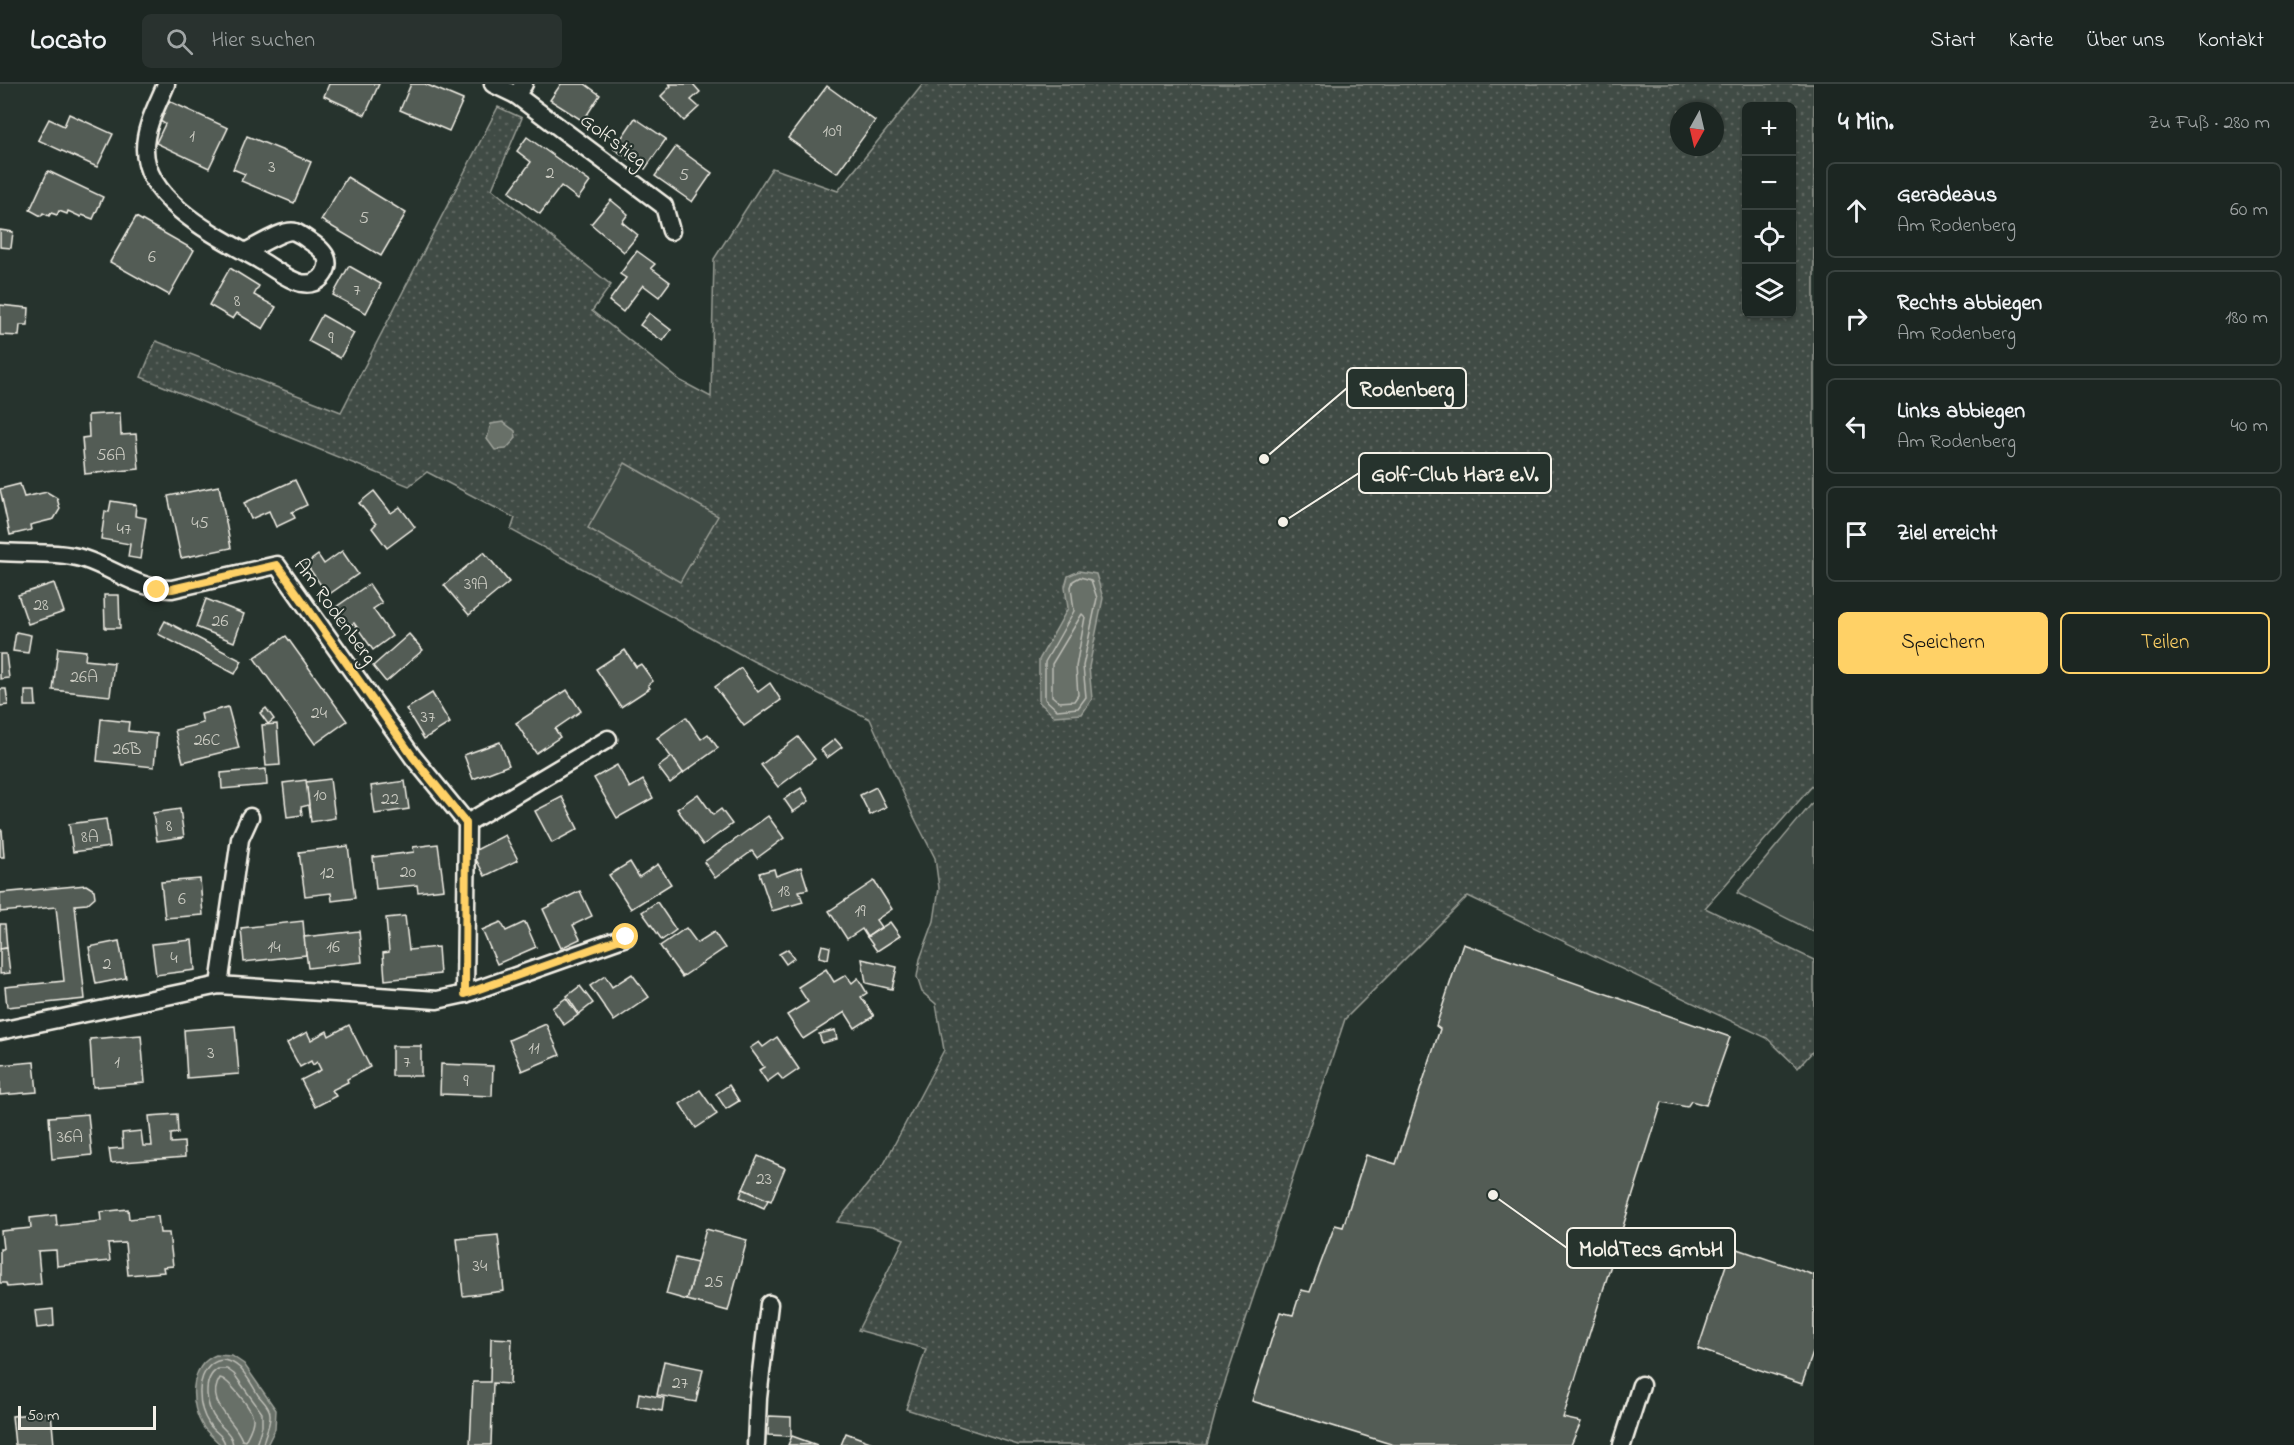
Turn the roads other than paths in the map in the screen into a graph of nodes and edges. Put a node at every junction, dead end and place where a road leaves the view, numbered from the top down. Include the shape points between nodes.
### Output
1 (166, 84) edge
2 (493, 84) edge
3 (520, 89) edge
4 (671, 231) dead end
5 (245, 252) dead end
6 (0, 552) edge
7 (608, 739) dead end
8 (250, 817) dead end
9 (466, 823) junction
10 (626, 937) dead end
11 (219, 985) junction
12 (465, 994) junction
13 (0, 1032) edge
14 (769, 1304) dead end
15 (1641, 1385) dead end
16 (756, 1445) edge
17 (1622, 1445) edge

1 - 5 street via 148,128 145,150 149,169 179,211
2 - 3 street, Golfstieg
3 - 4 street, Golfstieg via 664,206
6 - 9 street, Am Rodenberg via 85,559 157,590 277,565 413,757
7 - 9 street
8 - 11 street via 240,839
9 - 12 street
10 - 12 street
11 - 12 street via 437,1000
11 - 13 street
14 - 16 street
15 - 17 street

